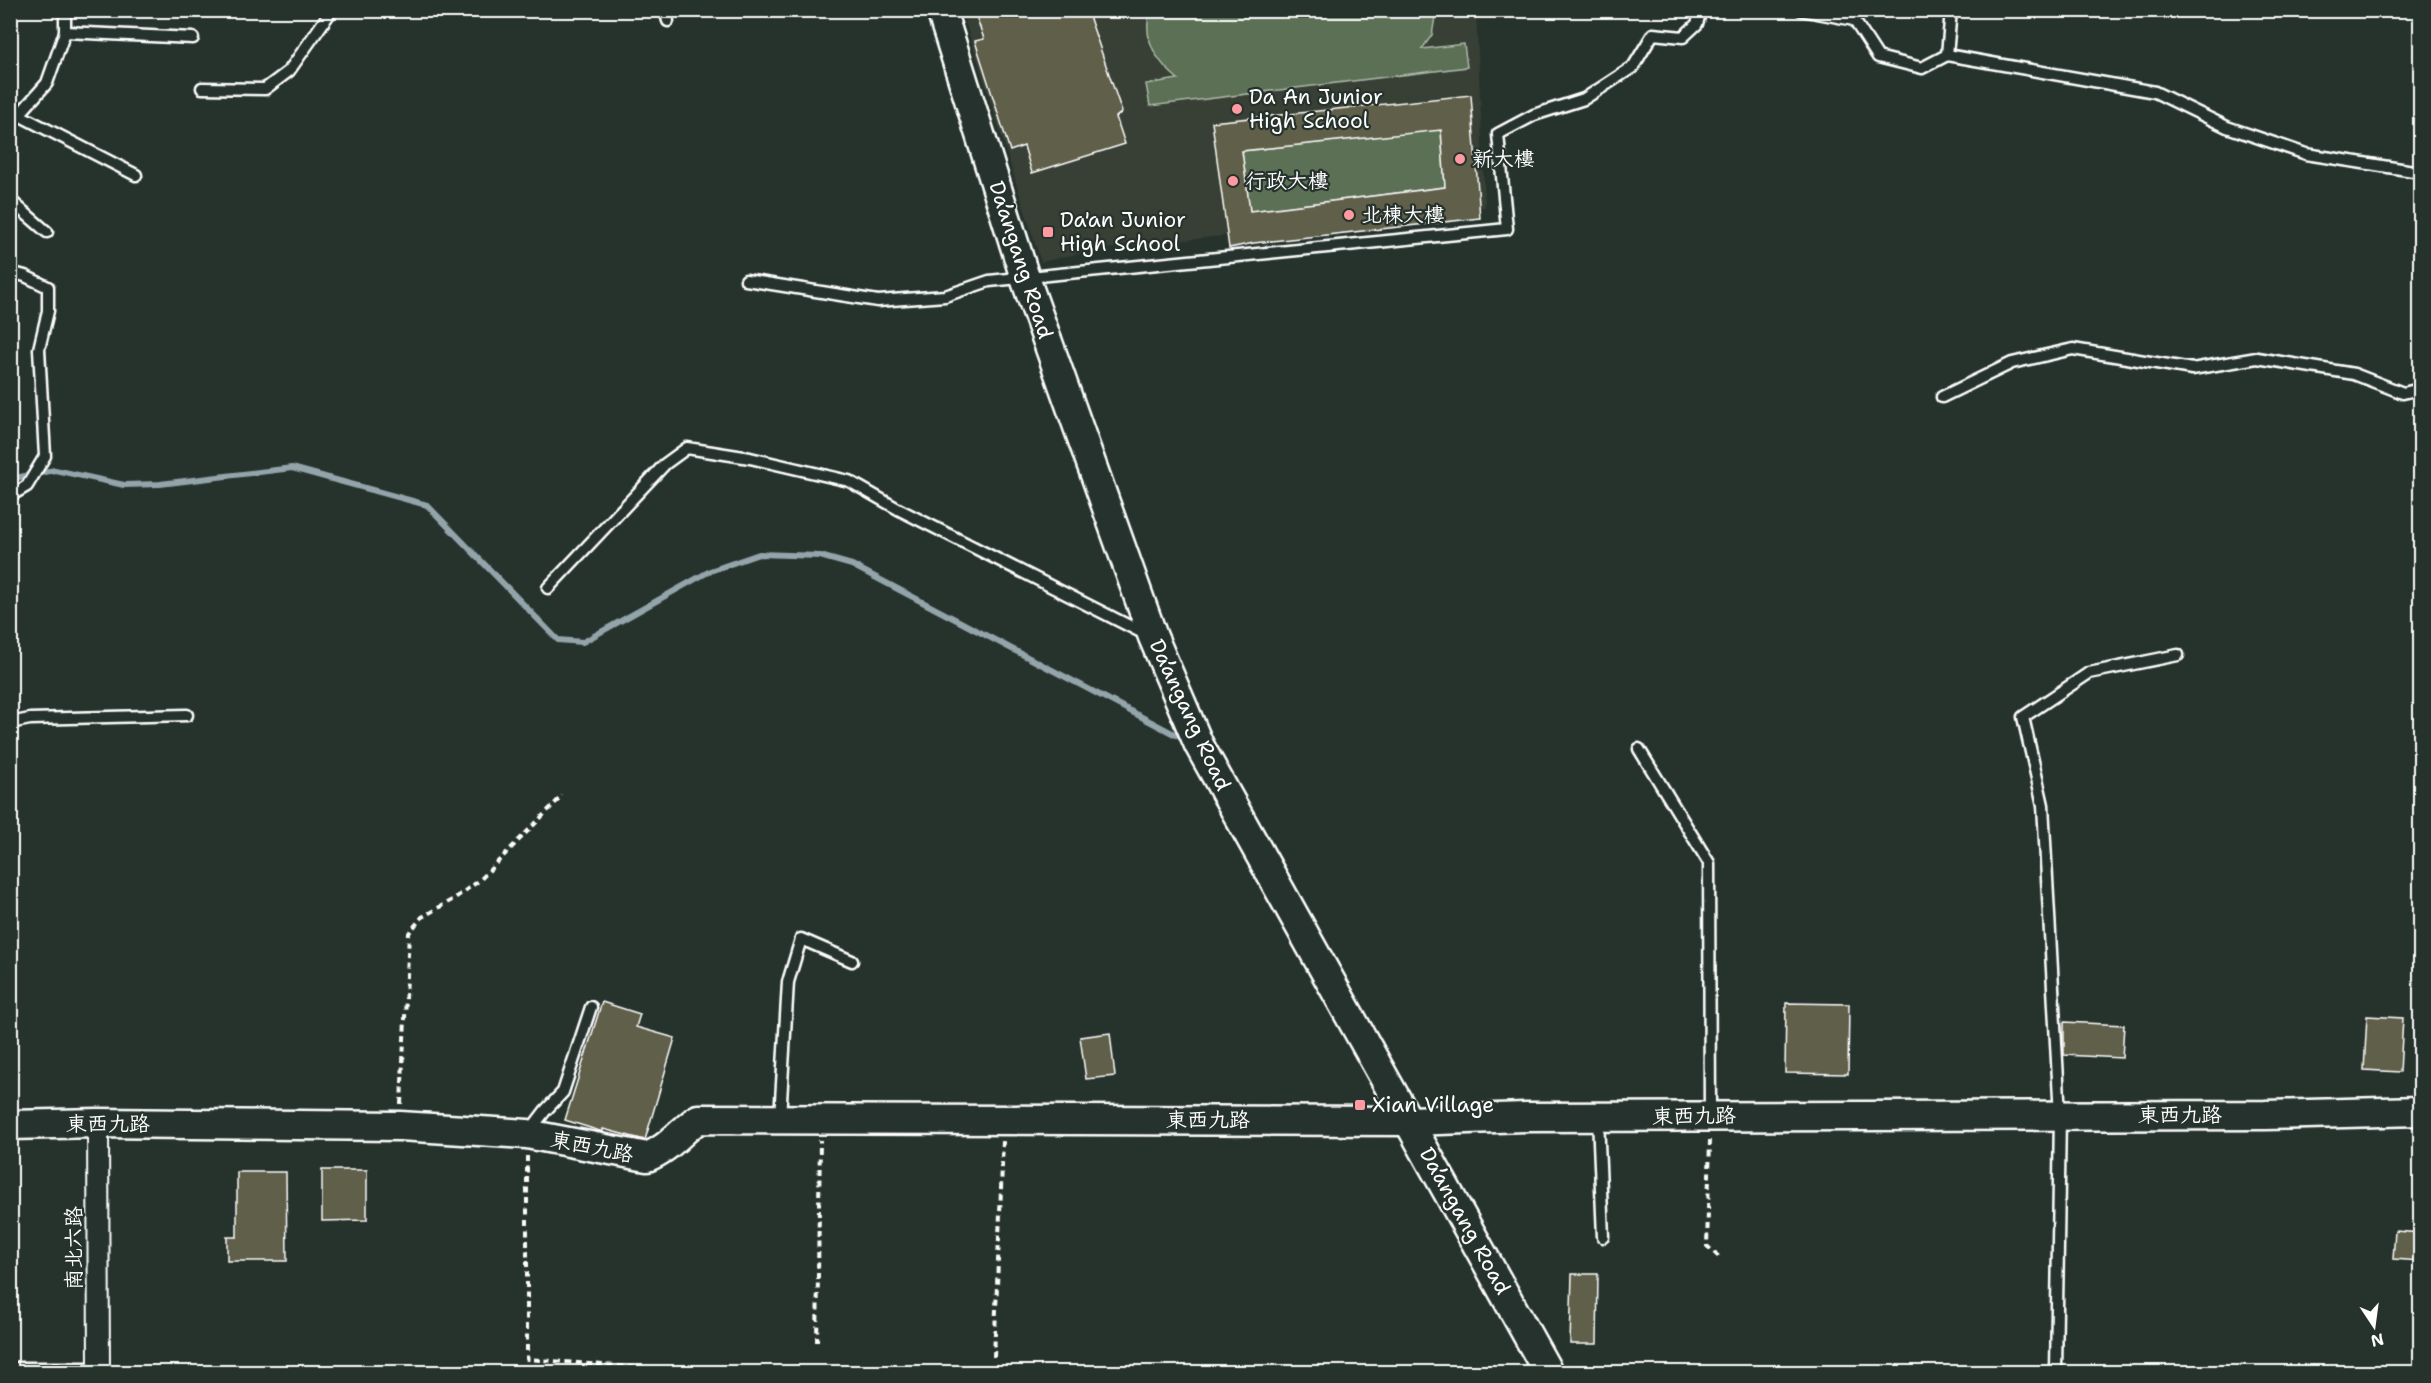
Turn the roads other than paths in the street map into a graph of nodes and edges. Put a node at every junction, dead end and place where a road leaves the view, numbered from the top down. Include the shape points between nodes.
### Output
1 (65, 10) edge
2 (332, 10) edge
3 (941, 10) edge
4 (1701, 10) edge
5 (1801, 10) edge
6 (1951, 10) edge
7 (64, 32) junction
8 (193, 38) dead end
9 (1947, 55) junction
10 (202, 88) dead end
11 (20, 115) junction
12 (10, 125) edge
13 (2421, 172) edge
14 (136, 175) dead end
15 (10, 200) edge
16 (47, 232) dead end
17 (10, 272) edge
18 (1025, 278) junction
19 (746, 280) dead end
20 (2421, 389) edge
21 (1942, 397) dead end
22 (10, 496) edge
23 (548, 588) dead end
24 (1153, 637) junction
25 (2178, 655) dead end
26 (187, 715) dead end
27 (10, 723) edge
28 (1640, 749) dead end
29 (852, 961) dead end
30 (591, 1006) dead end
31 (2421, 1111) edge
32 (1710, 1115) junction
33 (2060, 1116) junction
34 (1598, 1118) junction
35 (780, 1119) junction
36 (1410, 1121) junction
37 (98, 1123) junction
38 (10, 1125) edge
39 (527, 1134) junction
40 (1603, 1237) dead end
41 (10, 1368) edge
42 (99, 1370) edge
43 (1548, 1372) edge
44 (2056, 1372) edge

1 - 7 lane
2 - 10 lane via 289,71 265,89
3 - 18 street, Da’angang Road
4 - 18 lane via 1697,24 1683,37 1653,34 1633,67 1584,99 1534,115 1498,134 1507,229
5 - 9 lane via 1854,20 1878,57 1922,68
6 - 9 lane
7 - 8 lane
7 - 11 lane via 47,83
9 - 13 lane via 2155,92 2227,126 2306,154
11 - 12 lane
11 - 14 lane
15 - 16 lane
17 - 22 lane via 48,287 48,311 39,349 45,456 27,486
18 - 19 lane via 989,281 945,296 878,302
18 - 24 street, Da’angang Road
20 - 21 lane via 2403,393 2354,374 2258,358 2192,369 2073,349 2012,363
23 - 24 lane via 665,465 687,448 849,481
24 - 36 street, Da’angang Road via 1199,745
25 - 33 lane via 2089,673 2023,717 2043,804
26 - 27 lane via 30,719
28 - 32 lane via 1708,863
29 - 35 lane via 801,939 788,982
30 - 39 lane via 563,1092
31 - 33 street, 東西九路
32 - 33 street, 東西九路
32 - 34 street, 東西九路
33 - 44 lane
34 - 36 street, 東西九路
34 - 40 lane
35 - 36 street, 東西九路
35 - 39 street, 東西九路 via 698,1119 662,1151 647,1157
36 - 43 street, Da’angang Road
37 - 38 street, 東西九路
37 - 39 street, 東西九路 via 400,1126
37 - 42 street, 南北六路
41 - 42 lane

